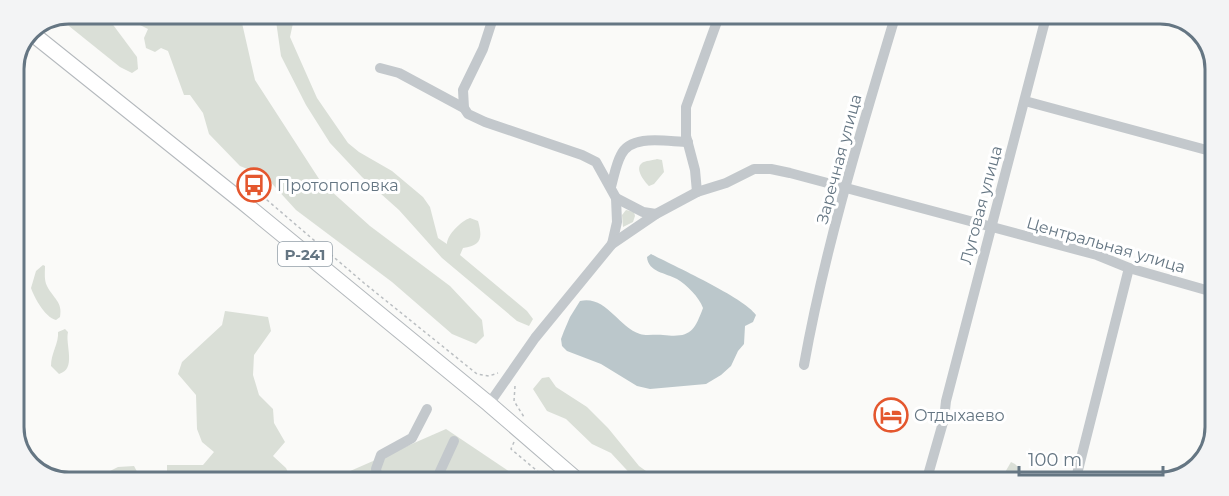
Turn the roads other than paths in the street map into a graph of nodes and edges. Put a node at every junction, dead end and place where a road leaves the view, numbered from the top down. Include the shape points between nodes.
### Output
1 (491, 24) edge
2 (716, 24) edge
3 (892, 24) edge
4 (1044, 24) edge
5 (37, 37) edge
6 (380, 68) dead end
7 (1025, 101) junction
8 (463, 105) junction
9 (688, 142) junction
10 (1205, 150) edge
11 (610, 187) junction
12 (845, 189) junction
13 (697, 192) junction
14 (616, 198) junction
15 (656, 214) junction
16 (990, 227) junction
17 (612, 244) junction
18 (1129, 268) junction
19 (1205, 290) edge
20 (804, 364) dead end
21 (489, 404) junction
22 (427, 409) dead end
23 (454, 441) dead end
24 (377, 472) edge
25 (440, 472) edge
26 (568, 472) edge
27 (929, 472) edge
28 (1078, 472) edge

1 - 8 street via 463,90
2 - 9 street via 686,107
3 - 12 street, Заречная улица
4 - 7 street, Луговая улица
5 - 21 highway, Р-241
6 - 8 street
7 - 10 street
7 - 16 street, Луговая улица
8 - 11 street via 468,114 485,122 596,162
9 - 11 street via 639,141 628,145
9 - 13 street
11 - 14 street
12 - 13 street, Центральная улица via 790,173 754,170
12 - 16 street, Центральная улица
12 - 20 street, Заречная улица
13 - 15 street
14 - 15 street
14 - 17 street via 617,222
15 - 17 street
16 - 18 street, Центральная улица via 1097,255
16 - 27 street, Луговая улица
17 - 21 street via 535,338
18 - 19 street, Центральная улица
18 - 28 street
21 - 26 highway, Р-241
22 - 24 street via 412,438 381,455
23 - 25 street

